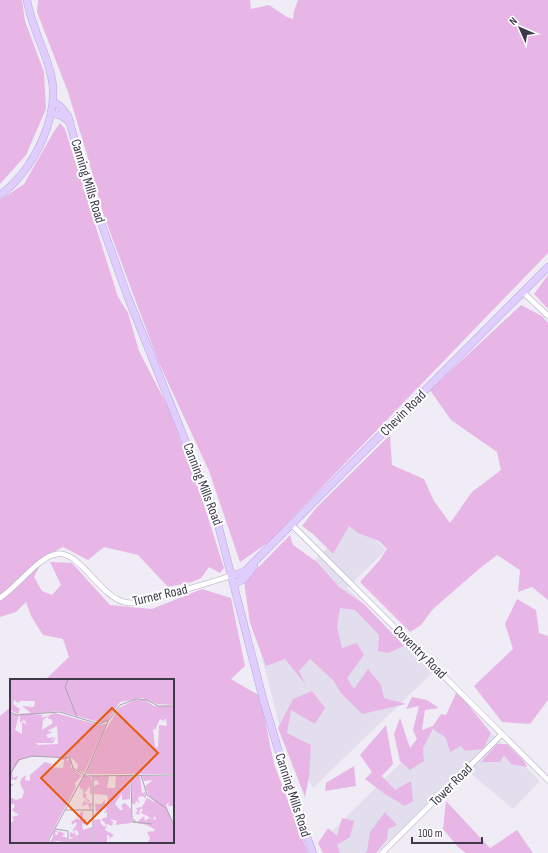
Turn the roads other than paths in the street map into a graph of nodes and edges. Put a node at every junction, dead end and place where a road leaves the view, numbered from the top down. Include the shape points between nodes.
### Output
1 (27, 0) edge
2 (53, 102) junction
3 (51, 113) junction
4 (70, 122) junction
5 (0, 195) edge
6 (548, 267) edge
7 (523, 292) junction
8 (548, 316) edge
9 (292, 525) junction
10 (257, 559) junction
11 (232, 575) junction
12 (234, 584) junction
13 (0, 598) edge
14 (502, 734) junction
15 (548, 780) edge
16 (313, 853) edge
17 (382, 853) edge

1 - 2 main road via 32,24 51,73 54,87
2 - 3 main road
2 - 4 main road, Canning Mills Road via 66,112
3 - 4 main road, Canning Mills Road
3 - 5 main road via 39,147 29,165
4 - 11 main road, Canning Mills Road via 90,193 127,295 217,520
6 - 7 main road, Chevin Road
7 - 8 street
7 - 9 main road, Chevin Road
9 - 10 main road, Chevin Road
9 - 14 street, Coventry Road
10 - 11 main road, Chevin Road via 244,572
10 - 12 main road, Chevin Road via 249,574
11 - 12 main road, Canning Mills Road
11 - 13 street, Turner Road via 149,600 130,603 112,596 72,557 62,553 43,560
12 - 16 main road, Canning Mills Road via 280,756
14 - 15 street, Coventry Road
14 - 17 street, Tower Road

